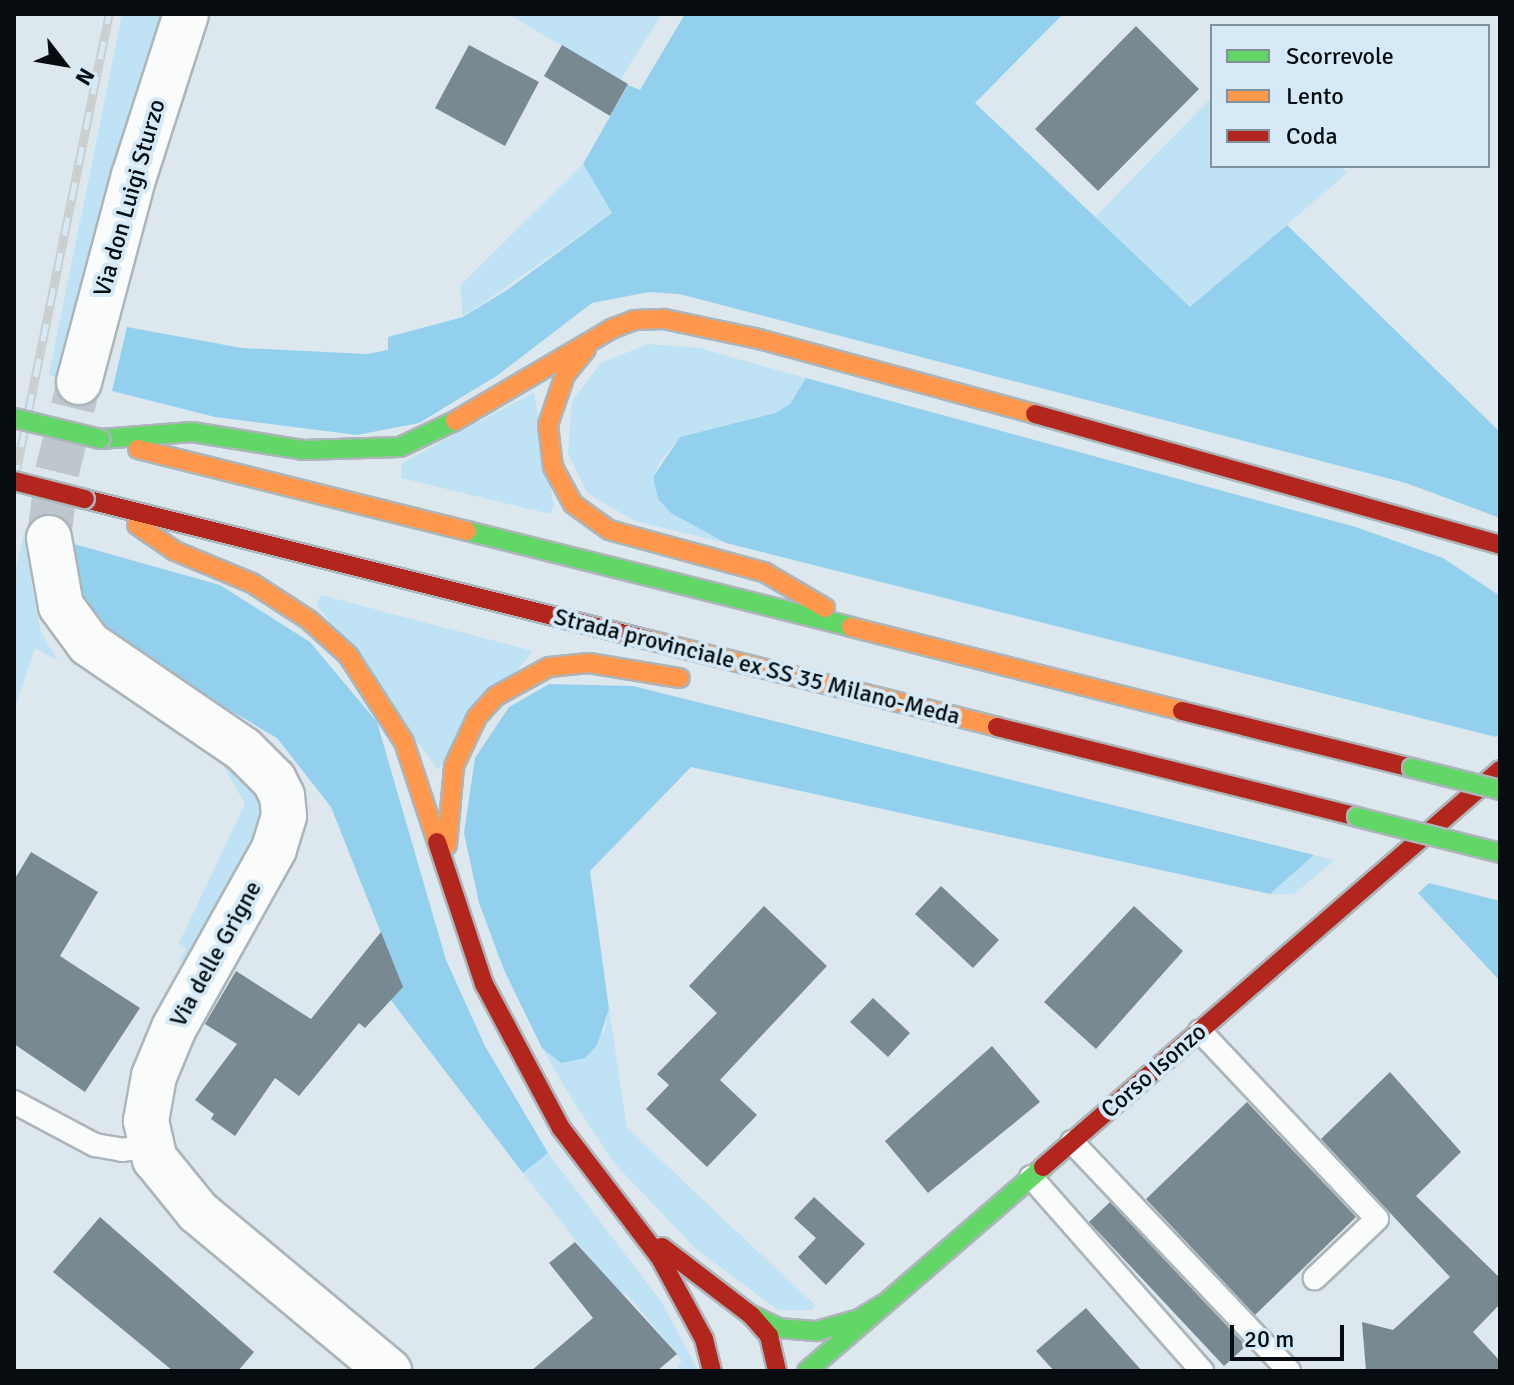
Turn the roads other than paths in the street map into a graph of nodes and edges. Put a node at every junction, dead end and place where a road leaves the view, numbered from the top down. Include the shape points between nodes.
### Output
1 (186, 14) edge
2 (611, 329) junction
3 (79, 382) tunnel mouth
4 (14, 418) edge
5 (100, 439) junction
6 (14, 481) edge
7 (85, 499) junction
8 (1418, 518) junction
9 (49, 538) tunnel mouth
10 (1500, 545) edge
11 (1500, 566) edge
12 (869, 632) junction
13 (697, 682) dead end
14 (768, 692) dead end
15 (859, 692) junction
16 (1500, 770) edge
17 (1500, 790) edge
18 (1500, 853) edge
19 (453, 899) junction
20 (1200, 1031) junction
21 (14, 1102) edge
22 (1072, 1142) junction
23 (150, 1146) junction
24 (1031, 1177) junction
25 (628, 1215) junction
26 (1315, 1278) dead end
27 (884, 1304) junction
28 (688, 1306) junction
29 (751, 1315) junction
30 (726, 1354) dead end
31 (825, 1355) junction
32 (389, 1371) edge
33 (712, 1371) edge
34 (777, 1371) edge
35 (796, 1371) edge
36 (807, 1371) edge
37 (1202, 1371) edge
38 (1289, 1371) edge

1 - 3 street, Via don Luigi Sturzo via 134,176
2 - 5 main road via 487,406 400,447 303,450 192,432
2 - 8 main road via 634,320 700,324
2 - 12 main road via 590,344 565,375 548,425 553,467 573,504 627,538 789,583
4 - 5 main road, bridge
5 - 12 main road
6 - 7 main road, Strada provinciale ex SS 35 Milano-Meda, bridge
7 - 15 main road, Strada provinciale ex SS 35 Milano-Meda
7 - 19 main road via 127,518 175,551 262,589 309,620 348,655 404,742
8 - 10 main road
8 - 11 main road
9 - 23 street, Via delle Grigne via 61,606 84,638 117,667 243,749 274,780 282,796 284,816 274,849 174,1028 154,1076 146,1113
12 - 17 main road, bridge
13 - 19 main road via 627,665 589,663 549,667 496,696 477,717 454,766 447,842
14 - 15 main road
15 - 18 main road, Strada provinciale ex SS 35 Milano-Meda, bridge
16 - 20 main road, Corso Isonzo
19 - 25 main road via 484,984 526,1068 561,1128
20 - 22 main road, Corso Isonzo
20 - 26 lane via 1377,1219
21 - 23 lane via 95,1145 122,1150
22 - 24 main road, Corso Isonzo
22 - 38 lane
23 - 32 street, Via delle Grigne via 165,1177 198,1212
24 - 27 main road, Corso Isonzo
24 - 37 lane
25 - 28 main road
25 - 29 main road
27 - 29 main road via 859,1319 817,1331 779,1328
27 - 31 main road, Corso Isonzo
28 - 30 main road
28 - 33 main road
29 - 34 main road via 769,1336
31 - 35 main road
31 - 36 main road, Corso Isonzo

